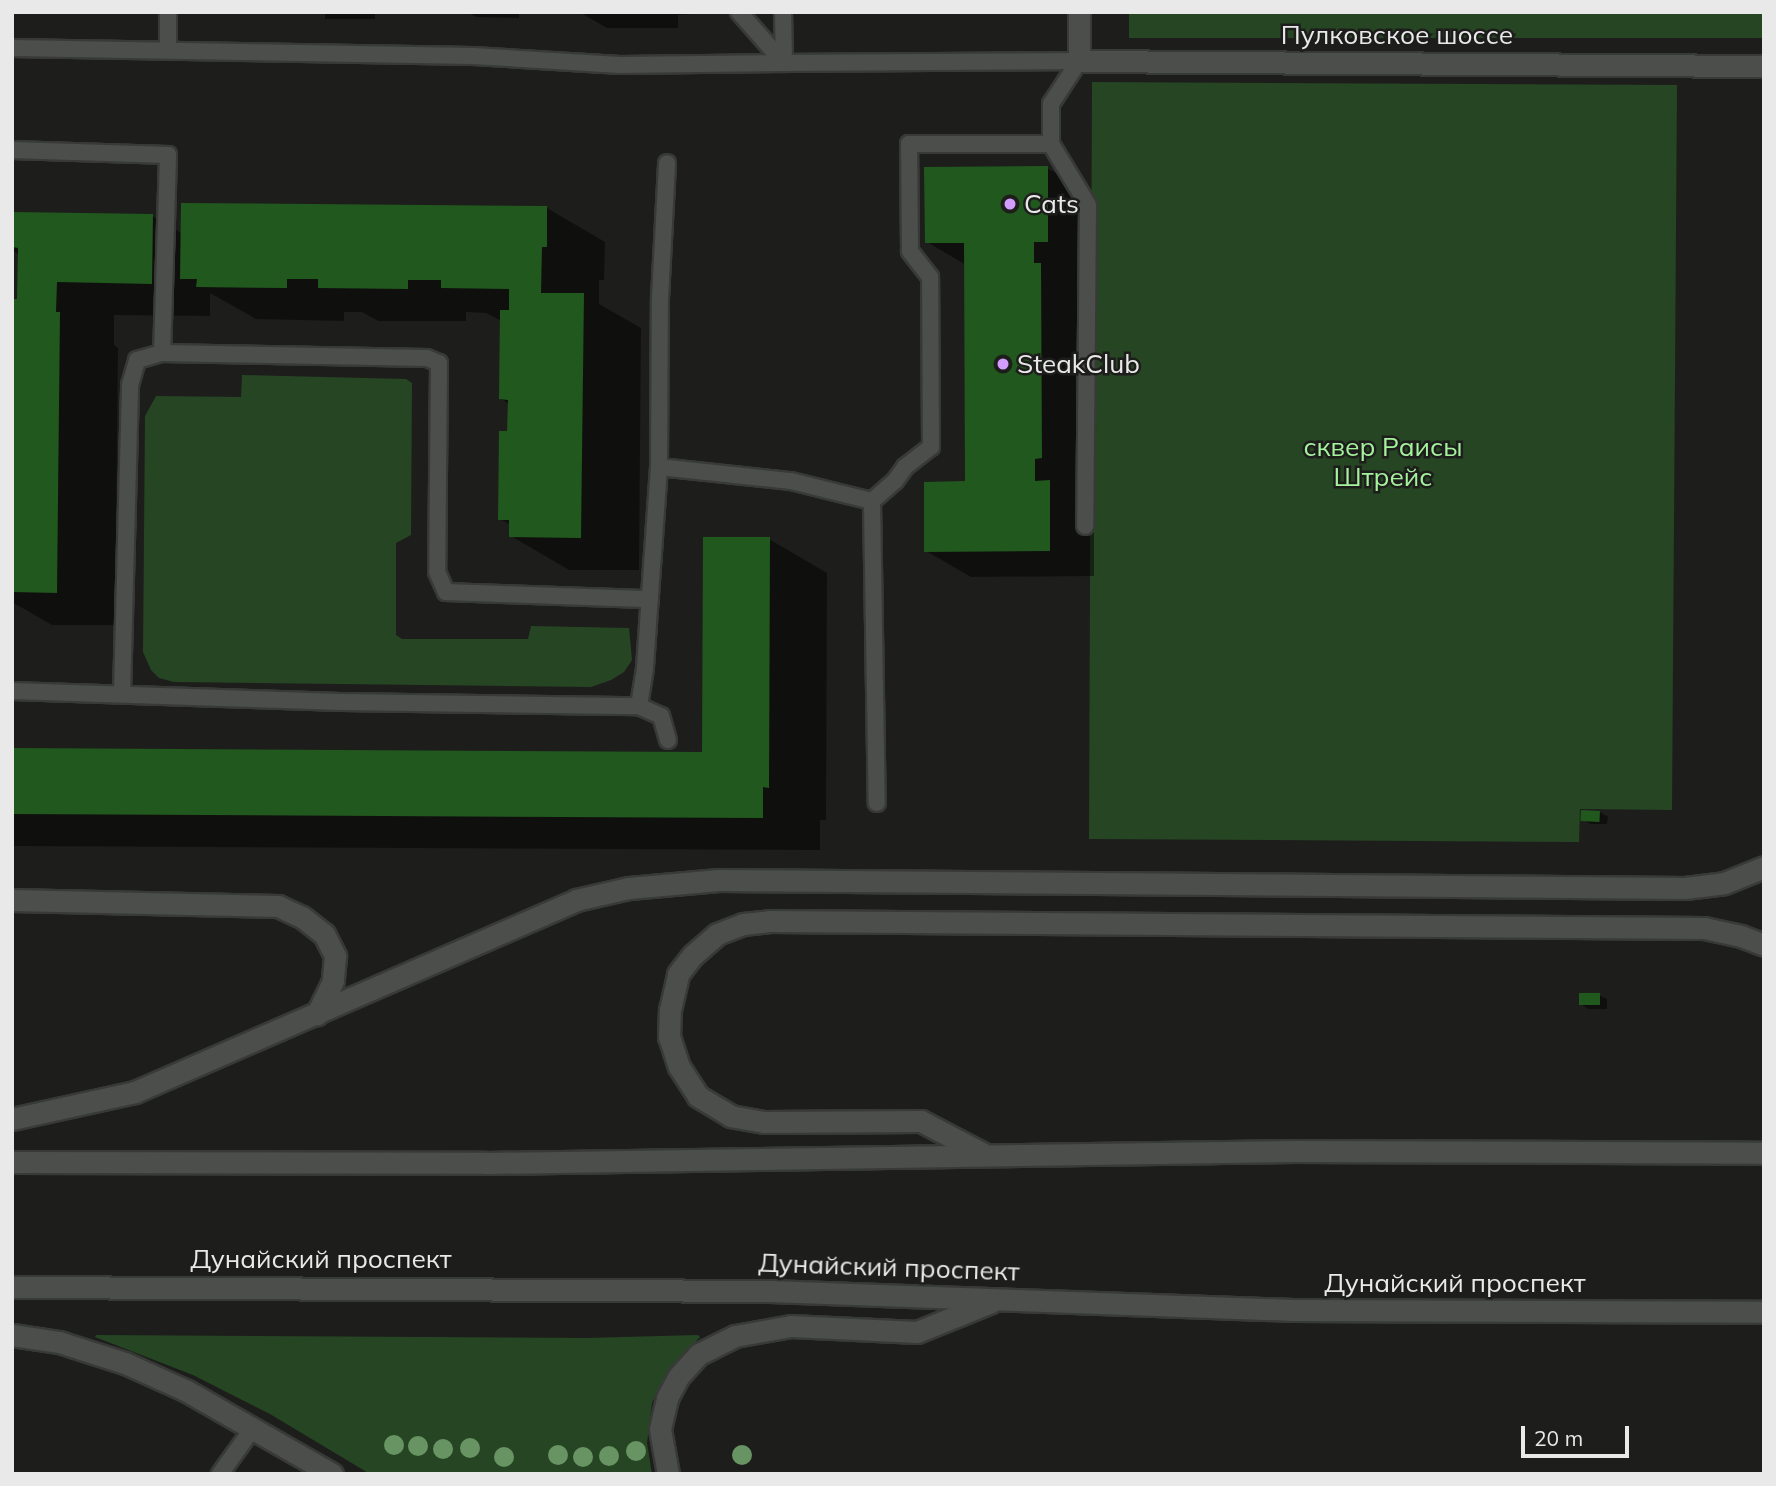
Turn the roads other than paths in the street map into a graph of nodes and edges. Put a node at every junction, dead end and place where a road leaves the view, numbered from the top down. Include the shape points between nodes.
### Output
1 (168, 12) edge
2 (739, 12) edge
3 (783, 12) edge
4 (1079, 12) edge
5 (12, 48) edge
6 (168, 50) junction
7 (1079, 61) junction
8 (784, 62) junction
9 (1764, 66) edge
10 (1051, 144) junction
11 (12, 150) edge
12 (667, 163) dead end
13 (162, 353) junction
14 (659, 467) junction
15 (872, 500) junction
16 (1085, 526) dead end
17 (650, 599) junction
18 (12, 691) edge
19 (122, 694) junction
20 (639, 706) junction
21 (668, 740) dead end
22 (877, 803) dead end
23 (1764, 867) edge
24 (12, 900) edge
25 (1764, 945) edge
26 (317, 1014) junction
27 (12, 1119) edge
28 (1764, 1153) edge
29 (984, 1154) junction
30 (12, 1162) edge
31 (12, 1287) edge
32 (999, 1299) junction
33 (1764, 1312) edge
34 (12, 1335) edge
35 (253, 1428) junction
36 (220, 1474) edge
37 (332, 1474) edge
38 (668, 1474) edge

1 - 6 lane
2 - 8 lane
3 - 8 lane
4 - 7 main road
5 - 6 lane
6 - 8 lane via 473,56 620,65
7 - 8 lane
7 - 9 main road, Пулковское шоссе
7 - 10 lane via 1051,104
10 - 15 lane via 909,144 910,251 930,277 931,447
10 - 16 lane via 1088,205
11 - 13 lane via 168,155
12 - 14 lane
13 - 17 lane via 427,358 439,363 437,572 446,592
13 - 19 lane via 137,360 130,385
14 - 15 lane via 791,481
14 - 17 lane
15 - 22 lane
17 - 20 lane
18 - 19 lane
19 - 20 lane
20 - 21 lane via 661,716
23 - 26 main road via 1724,883 1685,888 733,880 629,888 576,900
24 - 26 main road via 278,906 324,934 335,956 334,981
25 - 29 main road via 1704,928 770,921 743,924 717,934 678,974 669,1037 679,1067 698,1096 731,1116 764,1122 921,1121
26 - 27 main road via 135,1092
28 - 29 main road
29 - 30 main road via 486,1163
31 - 32 main road, Дунайский проспект via 716,1290
32 - 33 main road, Дунайский проспект via 1293,1310
32 - 38 main road via 917,1332 791,1326 735,1336 699,1354 667,1398 660,1429
34 - 35 main road via 59,1342 125,1363
35 - 36 lane
35 - 37 main road

